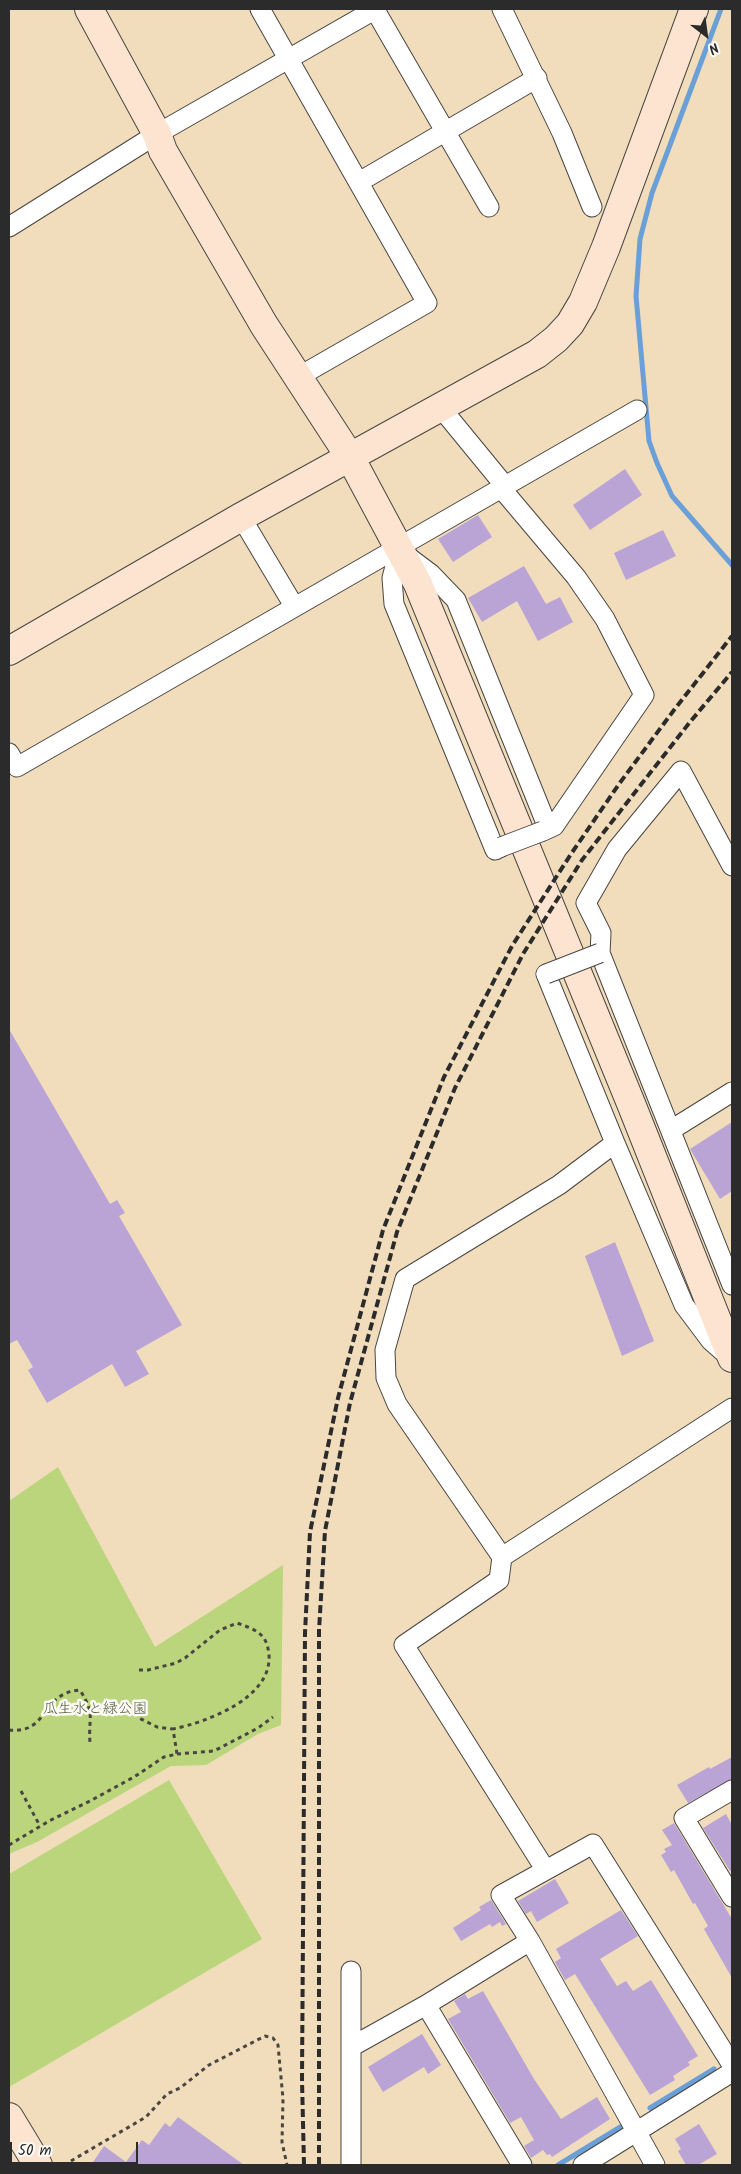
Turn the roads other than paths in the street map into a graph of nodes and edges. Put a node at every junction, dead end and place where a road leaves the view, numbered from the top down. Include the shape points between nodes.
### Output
1 (88, 9) edge
2 (260, 9) edge
3 (375, 9) edge
4 (502, 9) edge
5 (694, 9) edge
6 (288, 59) junction
7 (537, 78) junction
8 (445, 132) junction
9 (157, 134) junction
10 (359, 182) junction
11 (489, 207) dead end
12 (592, 207) dead end
13 (9, 227) edge
14 (298, 377) junction
15 (441, 408) junction
16 (637, 410) dead end
17 (350, 457) junction
18 (503, 487) junction
19 (241, 517) junction
20 (402, 550) junction
21 (294, 606) junction
22 (9, 651) edge
23 (9, 753) edge
24 (545, 830) junction
25 (732, 866) edge
26 (600, 952) junction
27 (732, 1092) edge
28 (671, 1130) junction
29 (615, 1143) junction
30 (732, 1285) edge
31 (732, 1359) edge
32 (732, 1408) edge
33 (502, 1557) junction
34 (732, 1790) edge
35 (545, 1869) junction
36 (730, 1889) edge
37 (530, 1941) junction
38 (351, 1971) dead end
39 (426, 2005) junction
40 (351, 2047) junction
41 (732, 2066) edge
42 (732, 2072) edge
43 (9, 2117) edge
44 (637, 2132) junction
45 (38, 2165) edge
46 (351, 2165) edge
47 (522, 2165) edge
48 (583, 2165) edge
49 (655, 2165) edge

1 - 9 street
2 - 6 street
3 - 6 street
3 - 8 street
4 - 7 street
5 - 15 street via 606,247 570,324 537,354
6 - 9 street
6 - 10 street
7 - 8 street
7 - 12 street
8 - 10 street
8 - 11 street
9 - 13 street
9 - 14 street via 233,274
10 - 14 street via 427,303
14 - 17 street
15 - 17 street
15 - 18 street
16 - 18 street
17 - 19 street
17 - 20 street
18 - 20 street
18 - 24 street via 596,605 644,695 554,826
19 - 21 street
19 - 22 street
20 - 21 street
20 - 24 street via 456,600
20 - 24 street, bridge via 392,578 394,604 495,850
20 - 31 street via 632,1106
21 - 23 street via 17,767
25 - 26 street via 681,771 617,849 586,902 601,933
26 - 28 street
26 - 29 street, bridge via 546,974
27 - 28 street
28 - 30 street
29 - 31 street via 684,1305 711,1341
29 - 33 street via 560,1185 405,1279 385,1350 386,1378 397,1404
32 - 33 street
33 - 35 street via 498,1580 404,1645
34 - 36 street via 684,1818
35 - 37 street via 501,1895
35 - 41 street via 593,1844
37 - 39 street
37 - 44 street
38 - 40 street
39 - 40 street
39 - 47 street
40 - 46 street
42 - 44 street
43 - 45 street
44 - 48 street
44 - 49 street

